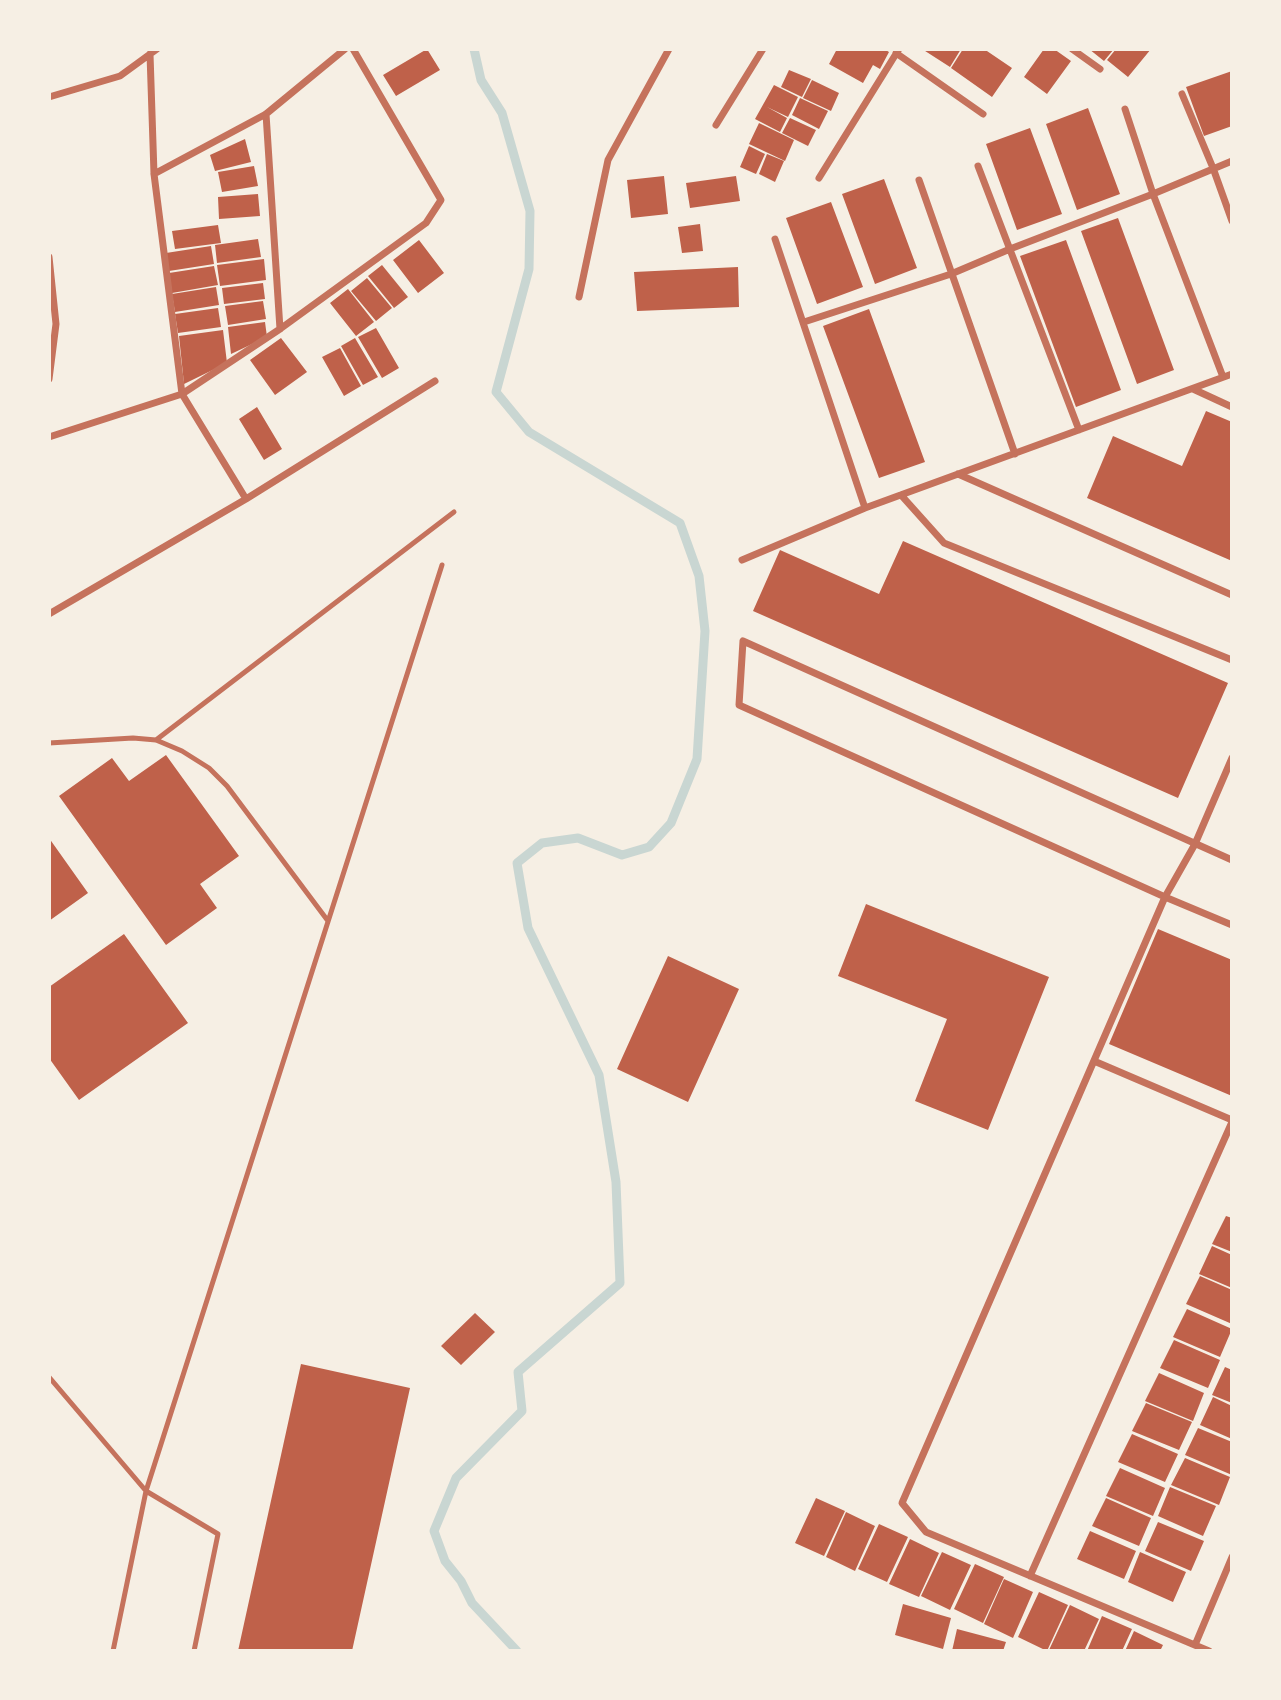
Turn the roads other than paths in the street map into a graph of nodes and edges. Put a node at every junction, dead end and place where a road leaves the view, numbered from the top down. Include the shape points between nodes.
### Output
1 (345, 49) edge
2 (353, 49) edge
3 (669, 49) edge
4 (763, 49) edge
5 (1072, 49) edge
6 (897, 51) edge
7 (154, 52) edge
8 (1100, 69) dead end
9 (1182, 94) dead end
10 (49, 97) edge
11 (1125, 109) dead end
12 (265, 114) junction
13 (983, 114) dead end
14 (716, 125) dead end
15 (1232, 162) edge
16 (978, 166) dead end
17 (1213, 168) junction
18 (154, 174) junction
19 (819, 178) dead end
20 (919, 180) dead end
21 (1153, 194) junction
22 (1232, 221) edge
23 (775, 239) dead end
24 (1010, 249) junction
25 (49, 257) edge
26 (951, 274) junction
27 (579, 297) dead end
28 (804, 322) junction
29 (279, 329) junction
30 (1232, 374) edge
31 (1223, 377) junction
32 (49, 379) edge
33 (435, 381) dead end
34 (1192, 389) junction
35 (182, 394) junction
36 (1232, 407) edge
37 (1079, 430) junction
38 (49, 437) edge
39 (1015, 454) junction
40 (958, 474) junction
41 (901, 495) junction
42 (246, 499) junction
43 (865, 508) junction
44 (454, 512) dead end
45 (742, 559) dead end
46 (442, 565) dead end
47 (1232, 595) edge
48 (49, 614) edge
49 (1232, 660) edge
50 (156, 740) junction
51 (49, 743) edge
52 (1232, 758) edge
53 (1195, 844) junction
54 (1232, 860) edge
55 (1165, 897) junction
56 (328, 921) junction
57 (1232, 925) edge
58 (1094, 1061) junction
59 (1232, 1121) edge
60 (49, 1377) edge
61 (146, 1491) junction
62 (1232, 1557) edge
63 (1030, 1576) junction
64 (1195, 1645) junction
65 (113, 1651) edge
66 (194, 1651) edge
67 (1209, 1651) edge

1 - 12 street
2 - 29 street via 442,200 426,223
3 - 27 street via 608,160
4 - 14 street
5 - 8 street
6 - 13 street
6 - 19 street
7 - 10 street via 120,76
7 - 18 street
9 - 17 street
11 - 21 street
12 - 18 street
12 - 29 street
15 - 17 street
16 - 24 street
17 - 21 street
17 - 22 street
18 - 35 street
20 - 26 street
21 - 24 street
21 - 31 street
23 - 28 street
24 - 26 street
24 - 37 street
25 - 32 street via 56,324
26 - 28 street
26 - 39 street
28 - 43 street
29 - 35 street
30 - 31 street
31 - 34 street
33 - 42 street
34 - 36 street
34 - 37 street
35 - 38 street
35 - 42 street
37 - 39 street
39 - 40 street
40 - 41 street
40 - 47 street
41 - 43 street
41 - 49 street via 944,543
42 - 48 street
43 - 45 street
44 - 50 lane
46 - 56 lane
50 - 51 lane
50 - 56 lane via 209,768 227,786
52 - 53 street
53 - 54 street
53 - 55 street
53 - 55 street via 743,641 739,705
55 - 57 street
55 - 58 street
56 - 61 lane
58 - 59 street
58 - 63 street via 902,1503 926,1532
59 - 63 street
60 - 61 lane
61 - 65 lane
61 - 66 lane via 218,1534
62 - 64 street
63 - 64 street
64 - 67 street

